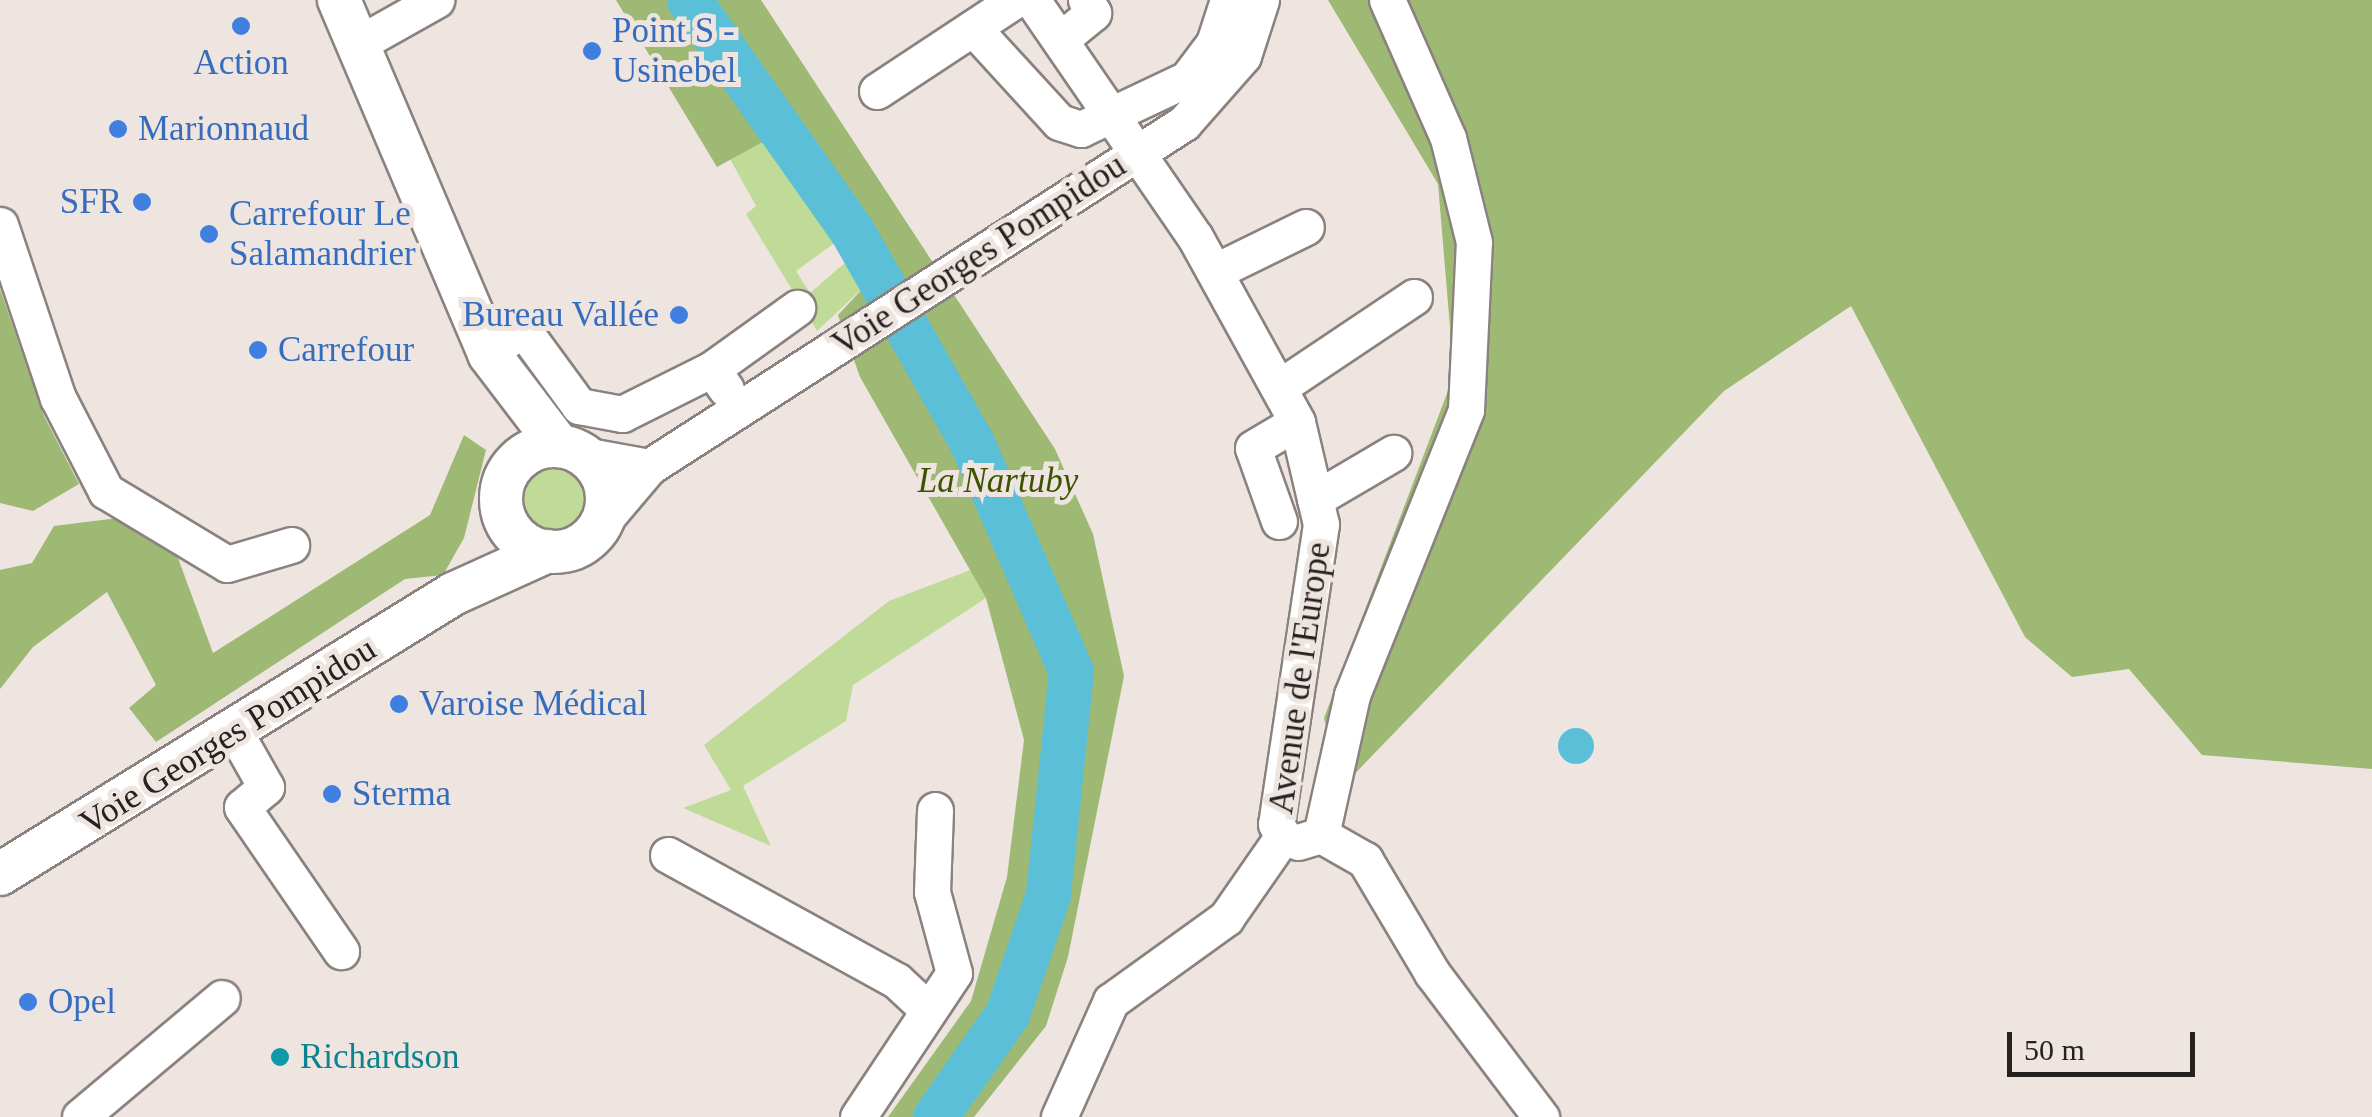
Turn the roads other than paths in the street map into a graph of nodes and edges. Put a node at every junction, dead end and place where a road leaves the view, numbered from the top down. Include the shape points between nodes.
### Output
1 (339, 0) edge
2 (436, 0) edge
3 (1015, 0) edge
4 (1032, 0) edge
5 (1086, 0) edge
6 (1228, 0) edge
7 (1262, 0) edge
8 (1387, 0) edge
9 (973, 28) junction
10 (1060, 40) junction
11 (358, 44) junction
12 (877, 91) dead end
13 (1109, 115) junction
14 (1138, 152) junction
15 (0, 225) edge
16 (1306, 226) dead end
17 (1216, 271) junction
18 (1414, 297) dead end
19 (797, 308) dead end
20 (489, 354) junction
21 (712, 369) junction
22 (1281, 386) junction
23 (741, 408) junction
24 (1297, 422) junction
25 (571, 451) junction
26 (1393, 453) dead end
27 (650, 468) junction
28 (503, 487) junction
29 (1315, 499) junction
30 (1279, 521) dead end
31 (600, 525) junction
32 (291, 546) dead end
33 (548, 552) junction
34 (453, 594) junction
35 (236, 734) junction
36 (935, 810) dead end
37 (1320, 835) junction
38 (1283, 836) junction
39 (668, 855) dead end
40 (0, 874) edge
41 (342, 951) dead end
42 (222, 998) dead end
43 (927, 1010) junction
44 (80, 1117) edge
45 (858, 1117) edge
46 (1059, 1117) edge
47 (1541, 1117) edge

1 - 11 main road
2 - 11 street
3 - 9 street
4 - 10 street, Avenue de l'Europe
5 - 10 street via 1093,12
6 - 13 street via 1214,43 1186,79
7 - 14 street, Voie Georges Pompidou via 1224,86
8 - 37 street via 1448,138 1474,242 1466,410 1352,695
9 - 12 street
9 - 13 street via 1059,122 1081,130
10 - 13 street, Avenue de l'Europe
11 - 20 main road
13 - 14 street, Avenue de l'Europe
14 - 17 street, Avenue de l'Europe
14 - 23 street, Voie Georges Pompidou
15 - 32 street via 58,398 106,491 227,564
16 - 17 street
17 - 22 street, Avenue de l'Europe
18 - 22 street
19 - 21 street
20 - 21 street via 522,328 580,406 622,414
20 - 25 main road
20 - 28 main road via 508,446
21 - 23 street
22 - 24 street, Avenue de l'Europe
23 - 27 street, Voie Georges Pompidou
24 - 29 street, Avenue de l'Europe
24 - 30 street via 1253,448
25 - 27 street
25 - 28 main road via 526,454
25 - 31 main road via 606,491
26 - 29 street
27 - 31 street, Voie Georges Pompidou
28 - 33 main road via 511,530
28 - 34 main road
29 - 38 street, Avenue de l'Europe via 1316,580 1276,824
31 - 33 main road via 574,548
33 - 34 main road, Voie Georges Pompidou
34 - 35 main road, Voie Georges Pompidou
35 - 40 main road, Voie Georges Pompidou
35 - 41 street via 266,787 242,806
36 - 43 street via 932,892 954,972
37 - 38 street
37 - 47 street via 1365,860 1432,973
38 - 46 street via 1226,918 1111,1000
39 - 43 street via 897,982
42 - 44 street
43 - 45 street

